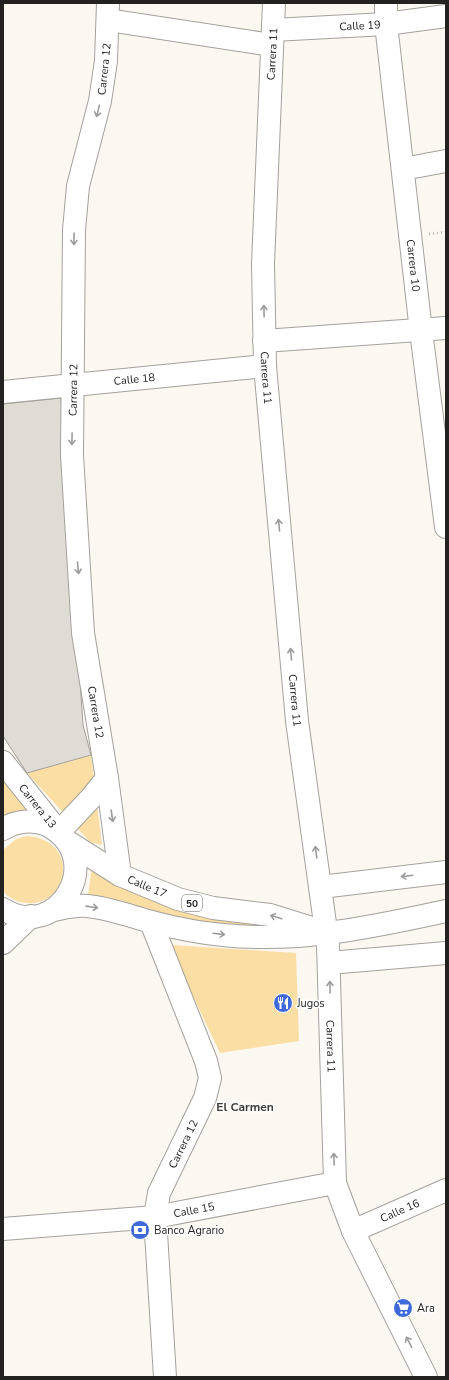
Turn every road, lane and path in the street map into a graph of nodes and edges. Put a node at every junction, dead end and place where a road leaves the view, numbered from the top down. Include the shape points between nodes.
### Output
1 (274, 3) edge
2 (108, 12) edge
3 (386, 14) edge
4 (446, 16) edge
5 (272, 37) junction
6 (446, 161) edge
7 (403, 169) junction
8 (446, 328) edge
9 (421, 331) junction
10 (264, 341) junction
11 (265, 366) junction
12 (73, 386) junction
13 (3, 392) edge
14 (446, 527) edge
15 (3, 762) edge
16 (107, 778) junction
17 (3, 829) edge
18 (62, 835) junction
19 (446, 872) edge
20 (120, 875) junction
21 (321, 887) junction
22 (3, 909) edge
23 (54, 910) junction
24 (446, 910) edge
25 (31, 916) junction
26 (151, 922) junction
27 (327, 933) junction
28 (3, 943) edge
29 (446, 953) edge
30 (329, 963) junction
31 (335, 1183) junction
32 (446, 1190) edge
33 (156, 1217) junction
34 (3, 1230) edge
35 (354, 1230) junction
36 (165, 1377) edge
37 (426, 1377) edge

1 - 5 main road, Carrera 11
2 - 5 main road, Calle 19
2 -> 12 main road, Carrera 12 via 106,61 100,100 78,186 74,230
3 - 4 main road, Calle 19
3 - 5 main road, Calle 19
3 - 7 main road, Carrera 10
10 -> 5 main road, Carrera 11 via 263,264
6 - 7 main road
7 - 9 main road, Carrera 10
8 - 9 main road
9 - 10 main road
9 - 14 main road, Carrera 10
10 - 11 main road, Carrera 11
11 - 12 main road, Calle 18
21 -> 11 main road, Carrera 11 via 298,721
12 - 13 main road, Calle 18
12 -> 16 main road, Carrera 12 via 72,462 83,633
15 - 18 main road, Carrera 13 / 50
16 - 18 main road
16 -> 20 main road, Carrera 12
17 - 18 main road, 50 via 25,821 42,823
18 - 20 main road, Calle 17 / 50
18 - 23 main road, 50 via 75,856 76,871 73,886
19 -> 21 main road
27 -> 20 main road, Calle 17 / 50 via 270,915 213,908 178,899
21 - 27 main road, Carrera 11
22 - 25 main road, 50 via 18,916
23 - 25 main road, 50
23 -> 26 main road, Calle 17 / 50 via 85,906 107,909
24 - 27 main road, Calle 17 / 50 via 380,926
25 - 28 main road
26 -> 27 main road, Calle 17 / 50 via 223,935 273,938
26 - 33 main road, Carrera 12 via 206,1061 210,1078 205,1098 159,1193
27 - 30 main road, Carrera 11
29 - 30 main road
31 -> 30 main road, Carrera 11
31 - 33 main road, Calle 15
31 - 35 main road, Carrera 11
32 - 35 main road, Calle 16
33 - 34 main road, Calle 15
33 - 36 main road, Carrera 12
37 -> 35 main road, Carrera 11

